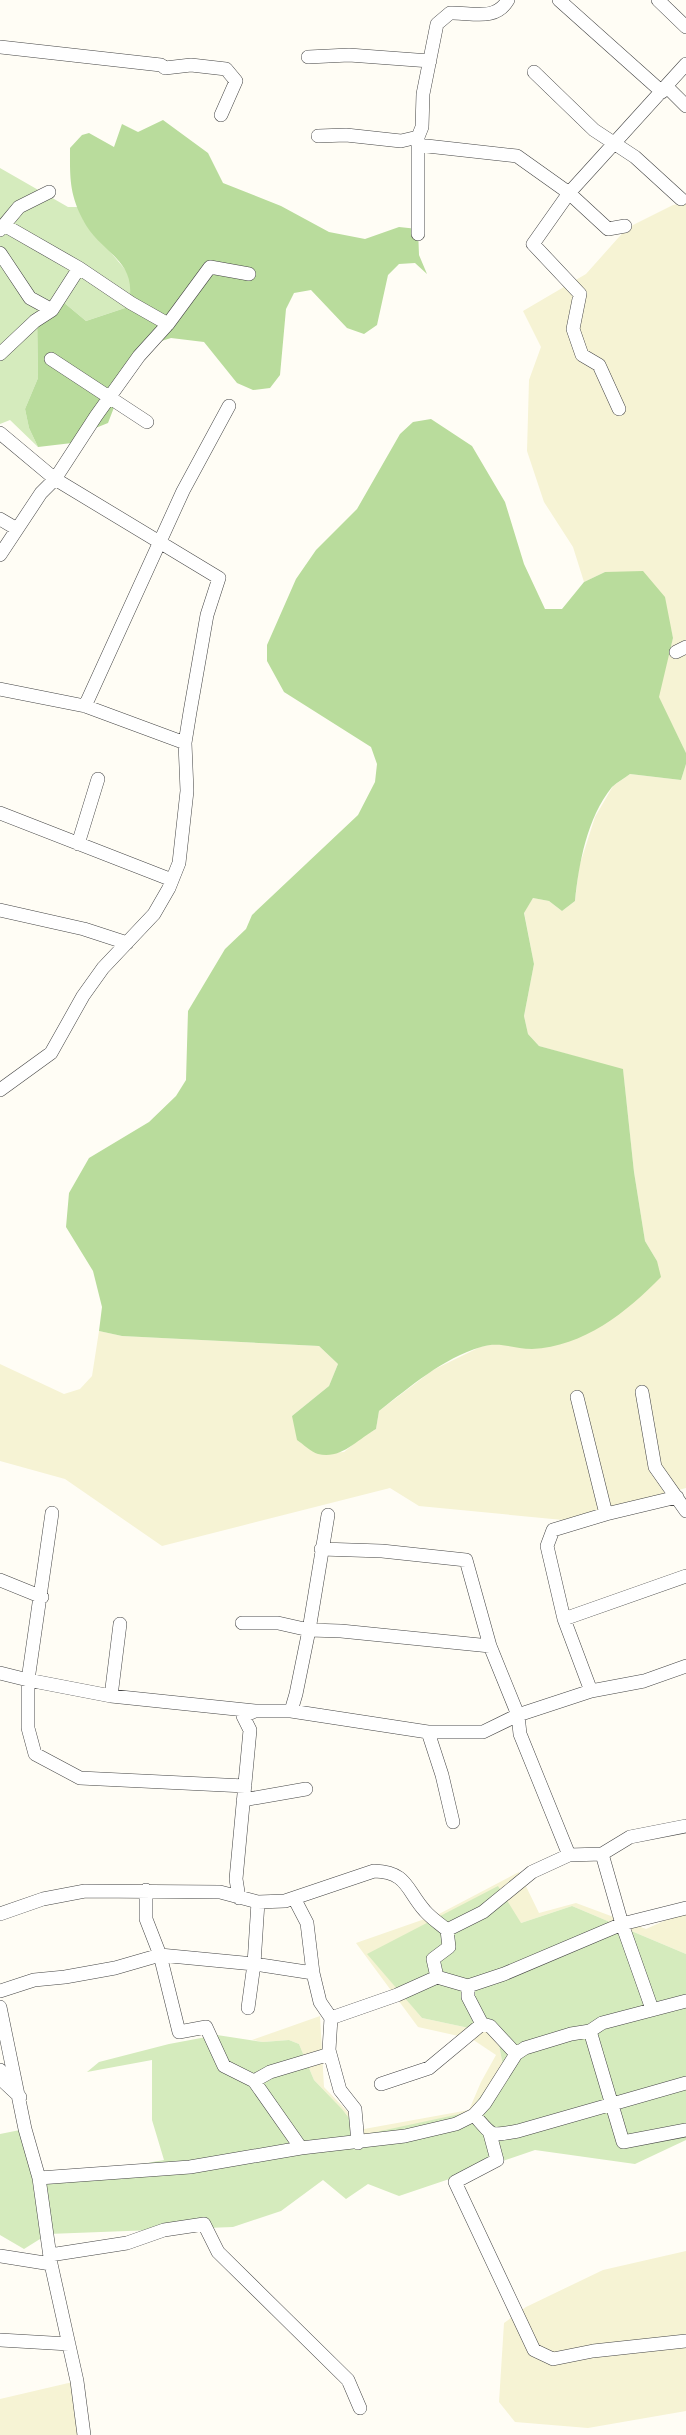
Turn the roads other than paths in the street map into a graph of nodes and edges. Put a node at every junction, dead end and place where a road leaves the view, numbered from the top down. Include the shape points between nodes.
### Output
1 (508, 0) edge
2 (559, 0) edge
3 (658, 0) edge
4 (686, 27) edge
5 (0, 47) edge
6 (308, 57) dead end
7 (430, 61) junction
8 (686, 64) edge
9 (534, 72) dead end
10 (664, 89) junction
11 (686, 106) edge
12 (221, 115) dead end
13 (318, 136) dead end
14 (418, 141) junction
15 (615, 143) junction
16 (49, 192) dead end
17 (569, 193) junction
18 (681, 198) dead end
19 (625, 226) dead end
20 (2, 227) edge
21 (418, 234) dead end
22 (0, 253) edge
23 (80, 268) junction
24 (249, 274) dead end
25 (52, 310) junction
26 (168, 324) junction
27 (0, 354) edge
28 (51, 359) dead end
29 (111, 397) junction
30 (229, 406) dead end
31 (619, 409) dead end
32 (147, 422) dead end
33 (0, 433) edge
34 (55, 478) junction
35 (0, 519) edge
36 (17, 530) junction
37 (159, 542) junction
38 (0, 555) edge
39 (0, 689) edge
40 (85, 706) junction
41 (185, 743) junction
42 (98, 779) dead end
43 (0, 814) edge
44 (78, 844) junction
45 (172, 880) junction
46 (0, 910) edge
47 (127, 944) junction
48 (0, 1090) edge
49 (642, 1392) dead end
50 (577, 1397) dead end
51 (677, 1497) junction
52 (686, 1511) edge
53 (52, 1513) dead end
54 (606, 1514) junction
55 (328, 1515) dead end
56 (321, 1549) junction
57 (686, 1576) edge
58 (0, 1580) edge
59 (42, 1597) junction
60 (564, 1619) junction
61 (242, 1623) dead end
62 (120, 1624) dead end
63 (309, 1630) junction
64 (490, 1646) junction
65 (686, 1666) edge
66 (0, 1672) edge
67 (28, 1680) junction
68 (591, 1691) junction
69 (112, 1696) junction
70 (255, 1711) junction
71 (291, 1711) junction
72 (518, 1715) junction
73 (428, 1732) junction
74 (245, 1786) junction
75 (306, 1789) dead end
76 (243, 1800) junction
77 (453, 1822) dead end
78 (686, 1826) edge
79 (602, 1854) junction
80 (569, 1855) junction
81 (236, 1879) junction
82 (146, 1890) junction
83 (220, 1892) junction
84 (239, 1898) junction
85 (294, 1898) junction
86 (258, 1902) junction
87 (686, 1908) edge
88 (0, 1914) edge
89 (622, 1924) junction
90 (447, 1930) junction
91 (160, 1955) junction
92 (254, 1964) junction
93 (313, 1973) junction
94 (437, 1977) junction
95 (468, 1986) junction
96 (0, 1990) edge
97 (686, 2001) edge
98 (0, 2007) edge
99 (248, 2008) dead end
100 (652, 2009) junction
101 (331, 2018) junction
102 (482, 2024) junction
103 (590, 2031) junction
104 (330, 2054) junction
105 (516, 2054) junction
106 (0, 2070) edge
107 (254, 2082) junction
108 (381, 2084) dead end
109 (686, 2084) edge
110 (20, 2097) junction
111 (613, 2106) junction
112 (474, 2115) junction
113 (686, 2130) edge
114 (490, 2134) junction
115 (358, 2143) junction
116 (301, 2148) junction
117 (39, 2178) junction
118 (0, 2256) edge
119 (51, 2259) junction
120 (0, 2340) edge
121 (686, 2341) edge
122 (69, 2344) junction
123 (360, 2408) dead end
124 (84, 2435) edge

1 - 7 street via 494,13 450,13 443,17 437,24
2 - 10 street
3 - 4 street
5 - 12 street via 95,56 161,65 165,68 191,65 226,69 236,81
6 - 7 street via 349,55
7 - 14 street via 423,94 422,127
8 - 10 street
9 - 15 street via 594,130
10 - 11 street
10 - 15 street
13 - 14 street via 346,135
14 - 17 street via 517,156
14 - 21 street
15 - 17 street
15 - 18 street via 635,157
16 - 20 street via 19,207
17 - 19 street via 608,229
17 - 31 street via 533,244 580,294 573,329 582,355 599,365
20 - 23 street
22 - 25 street via 30,298
23 - 25 street
23 - 26 street
24 - 26 street via 210,268
25 - 27 street
26 - 29 street via 139,356
28 - 29 street
29 - 32 street
29 - 34 street
30 - 37 street via 183,491
33 - 34 street
34 - 36 street via 41,493
34 - 37 street
35 - 36 street
36 - 38 street
37 - 40 street
37 - 41 street via 219,578 207,615
39 - 40 street
40 - 41 street
41 - 45 street via 186,790 179,863
42 - 44 street
43 - 44 street
44 - 45 street
45 - 47 street via 154,914
46 - 47 street via 84,929
47 - 48 street via 99,973 51,1053
49 - 51 street via 655,1467
50 - 54 street
51 - 52 street
51 - 54 street
53 - 59 street
54 - 60 street via 553,1530 547,1546
55 - 56 street
56 - 63 street
56 - 64 street via 382,1551 466,1560
57 - 60 street
58 - 59 street
59 - 67 street
60 - 68 street
61 - 63 street via 278,1623
62 - 69 street
63 - 64 street
63 - 71 street
64 - 72 street
65 - 68 street via 644,1681
66 - 67 street
67 - 69 street
67 - 74 street via 28,1728 35,1754 80,1778
68 - 72 street
69 - 70 street
70 - 71 street
70 - 74 street via 243,1716 250,1730
71 - 73 street
72 - 73 street via 483,1732
72 - 80 street via 520,1734
73 - 77 street
74 - 76 street
75 - 76 street
76 - 81 street
78 - 79 street via 630,1837
79 - 80 street
79 - 89 street
80 - 90 street via 532,1872 483,1912
81 - 83 street
81 - 84 street
82 - 83 street
82 - 88 street via 85,1891 44,1899
82 - 91 street via 146,1919
83 - 84 street
84 - 86 street
85 - 86 street
85 - 90 street via 374,1871 388,1872 399,1876 425,1912
85 - 93 street via 307,1923
86 - 92 street
87 - 89 street
89 - 95 street via 504,1974
89 - 100 street
90 - 94 street via 449,1947 433,1959
91 - 92 street
91 - 96 street via 115,1968 34,1980
91 - 107 street via 179,2032 206,2027 224,2066
92 - 93 street
92 - 99 street
93 - 101 street via 320,2002
94 - 95 street
94 - 101 street via 408,1991
95 - 102 street via 468,1997
97 - 100 street
98 - 110 street
100 - 103 street via 602,2023
101 - 104 street
102 - 105 street via 490,2026
102 - 108 street via 429,2068
103 - 105 street via 548,2040
103 - 111 street
104 - 107 street via 270,2072
104 - 115 street via 340,2090 355,2109
105 - 112 street via 485,2103
106 - 110 street via 5,2083
107 - 116 street
109 - 111 street
110 - 117 street via 25,2129
111 - 113 street via 623,2142
111 - 114 street via 518,2131
112 - 114 street
112 - 115 street via 456,2124
114 - 121 street via 497,2160 455,2182 534,2350 552,2359 593,2351
115 - 116 street
116 - 117 street via 190,2167
117 - 119 street
118 - 119 street
119 - 122 street
119 - 123 street via 127,2243 164,2230 204,2224 218,2252 348,2380
120 - 122 street
122 - 124 street

